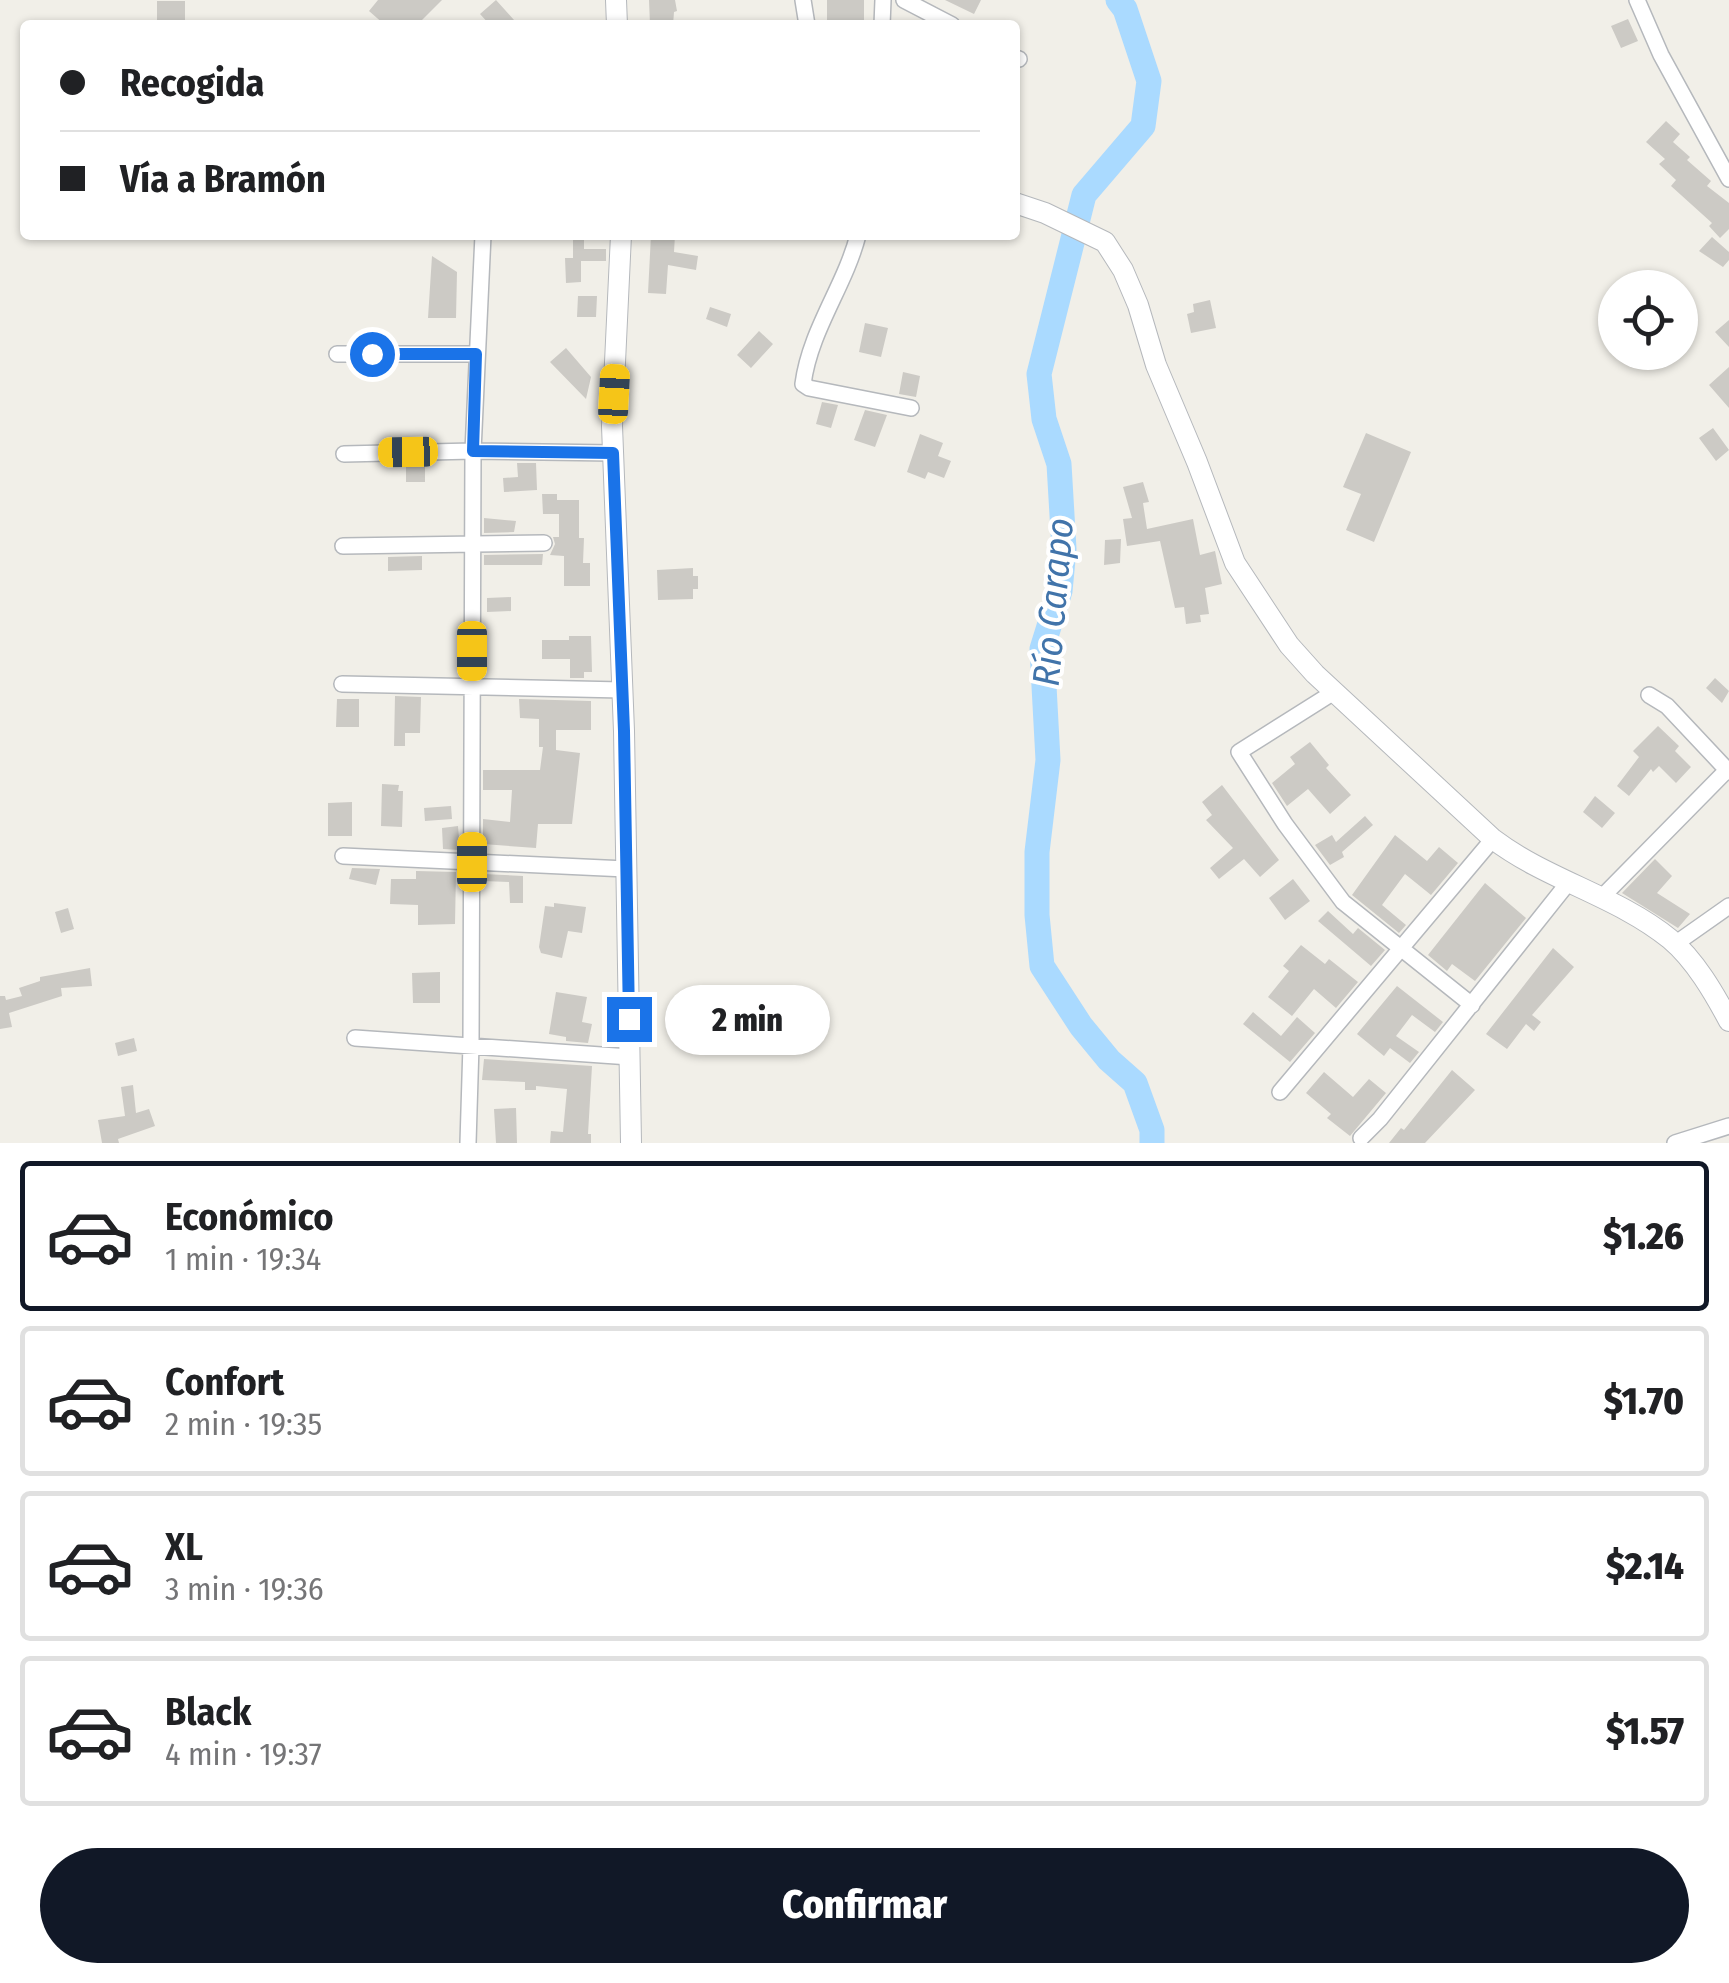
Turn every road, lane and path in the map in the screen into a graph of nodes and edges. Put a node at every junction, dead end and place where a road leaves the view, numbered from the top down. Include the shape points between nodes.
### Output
1 (904, 0) edge
2 (1636, 0) edge
3 (942, 20) edge
4 (1729, 179) edge
5 (1020, 205) edge
6 (484, 240) edge
7 (621, 240) edge
8 (857, 240) edge
9 (337, 354) dead end
10 (476, 354) junction
11 (912, 408) dead end
12 (473, 451) junction
13 (613, 453) junction
14 (344, 454) dead end
15 (544, 543) dead end
16 (473, 544) junction
17 (343, 546) dead end
18 (342, 684) dead end
19 (472, 687) junction
20 (622, 690) junction
21 (1334, 692) junction
22 (1649, 695) dead end
23 (1728, 771) edge
24 (1493, 839) junction
25 (342, 856) dead end
26 (472, 862) junction
27 (626, 869) junction
28 (1568, 883) junction
29 (1601, 898) junction
30 (1729, 906) edge
31 (1675, 944) junction
32 (1399, 948) junction
33 (1472, 1004) junction
34 (1728, 1018) edge
35 (355, 1038) dead end
36 (471, 1045) junction
37 (630, 1057) junction
38 (1280, 1092) dead end
39 (1729, 1126) edge
40 (1362, 1138) dead end
41 (468, 1143) edge
42 (631, 1143) edge
43 (1675, 1143) edge

1 - 3 street
2 - 4 street
5 - 21 street via 1105,242 1138,305 1235,563 1289,646
6 - 10 street
7 - 13 street
8 - 11 street via 803,384
9 - 10 street
10 - 12 street
12 - 13 street
12 - 14 street
12 - 16 street
13 - 20 street
15 - 16 street
16 - 17 street
16 - 19 street
18 - 19 street
19 - 20 street
19 - 26 street
20 - 27 street
21 - 24 street
21 - 32 street via 1239,752 1343,902
22 - 23 street
23 - 29 street
24 - 28 street
24 - 32 street
25 - 26 street
26 - 27 street
26 - 36 street
27 - 37 street
28 - 29 street
28 - 33 street
29 - 31 street
30 - 31 street
31 - 34 street
32 - 33 street
32 - 38 street
33 - 40 street
35 - 36 street
36 - 37 street
36 - 41 street
37 - 42 street
39 - 43 street

